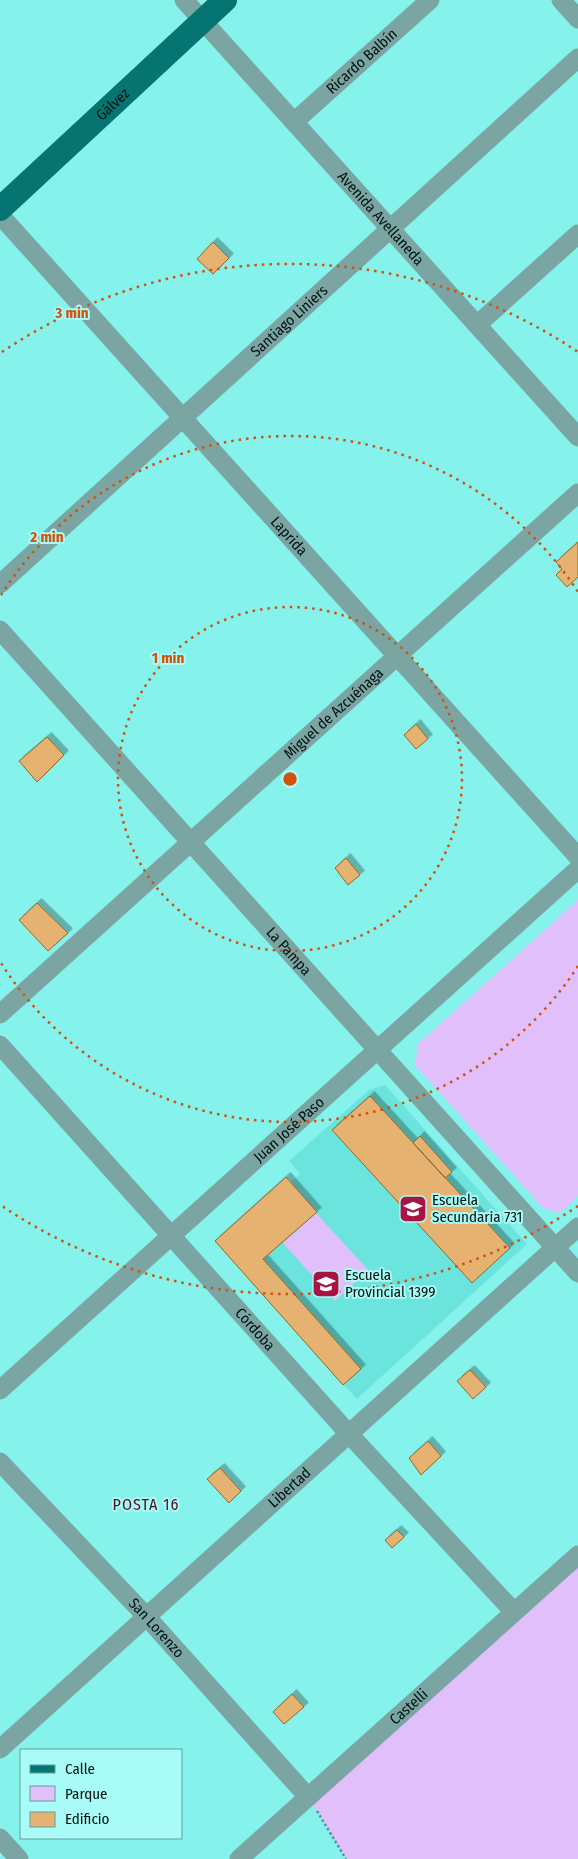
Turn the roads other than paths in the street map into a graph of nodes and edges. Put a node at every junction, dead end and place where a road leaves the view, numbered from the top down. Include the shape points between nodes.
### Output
1 (184, 0) edge
2 (225, 0) edge
3 (430, 0) edge
4 (561, 0) edge
5 (578, 19) edge
6 (203, 21) junction
7 (578, 58) edge
8 (294, 122) junction
9 (0, 209) edge
10 (0, 215) edge
11 (390, 229) junction
12 (578, 234) edge
13 (477, 325) junction
14 (182, 418) junction
15 (578, 437) edge
16 (578, 492) edge
17 (0, 584) edge
18 (0, 630) edge
19 (397, 656) junction
20 (191, 842) junction
21 (578, 857) edge
22 (578, 869) edge
23 (0, 1014) edge
24 (0, 1046) edge
25 (378, 1049) junction
26 (578, 1227) edge
27 (171, 1236) junction
28 (555, 1248) junction
29 (578, 1273) edge
30 (0, 1390) edge
31 (349, 1434) junction
32 (0, 1462) edge
33 (578, 1555) edge
34 (514, 1612) junction
35 (146, 1616) junction
36 (0, 1748) edge
37 (308, 1797) junction
38 (0, 1838) edge
39 (19, 1859) edge
40 (239, 1859) edge

1 - 6 street, Avenida Avellaneda
2 - 6 main road, Gálvez
3 - 8 street, Ricardo Balbín
4 - 5 street
6 - 8 street, Avenida Avellaneda
6 - 9 main road, Gálvez
7 - 11 street, Santiago Liniers
8 - 11 street, Avenida Avellaneda
10 - 14 street, Laprida
11 - 13 street, Avenida Avellaneda
11 - 14 street, Santiago Liniers
12 - 13 street
13 - 15 street, Avenida Avellaneda
14 - 17 street, Santiago Liniers
14 - 19 street, Laprida
16 - 19 street, Miguel de Azcuénaga
18 - 20 street, La Pampa
19 - 20 street, Miguel de Azcuénaga
19 - 21 street, Laprida
20 - 23 street, Miguel de Azcuénaga
20 - 25 street, La Pampa
22 - 25 street, Juan José Paso
24 - 27 street, Córdoba
25 - 27 street, Juan José Paso
25 - 28 street, La Pampa
26 - 28 street, Libertad
27 - 30 street, Juan José Paso
27 - 31 street, Córdoba
28 - 29 street, La Pampa
28 - 31 street, Libertad
31 - 34 street, Córdoba
31 - 35 street, Libertad
32 - 35 street, San Lorenzo
33 - 34 street, Castelli
34 - 37 street, Castelli
35 - 36 street, Libertad
35 - 37 street, San Lorenzo
37 - 40 street, Castelli
38 - 39 street

